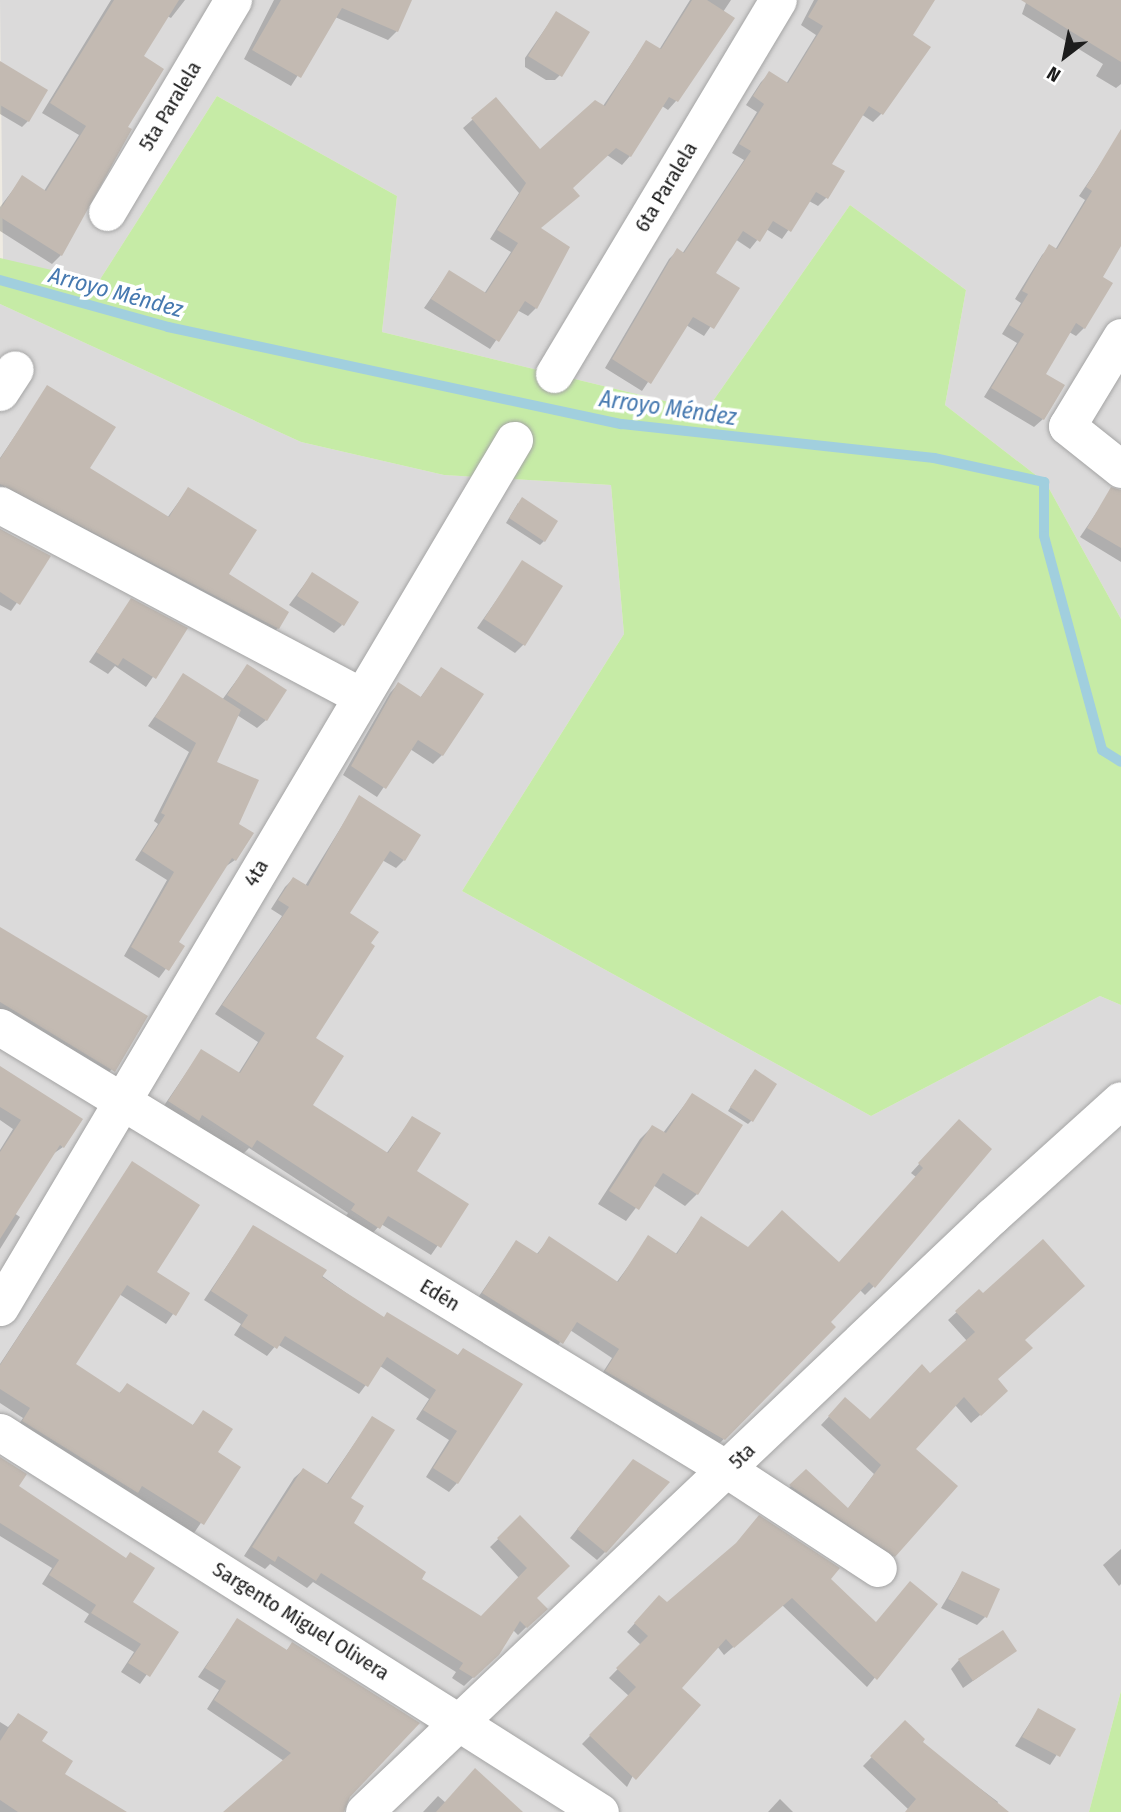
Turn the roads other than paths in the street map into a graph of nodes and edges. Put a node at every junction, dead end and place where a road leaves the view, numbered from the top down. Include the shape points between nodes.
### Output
1 (233, 0) edge
2 (778, 0) edge
3 (107, 212) dead end
4 (1121, 337) edge
5 (554, 374) dead end
6 (514, 440) dead end
7 (1121, 469) edge
8 (0, 505) edge
9 (361, 696) junction
10 (0, 1027) edge
11 (1121, 1100) edge
12 (120, 1101) junction
13 (0, 1307) edge
14 (0, 1432) edge
15 (728, 1470) junction
16 (878, 1568) dead end
17 (463, 1722) junction
18 (364, 1812) edge
19 (600, 1812) edge

1 - 3 street, 5ta Paralela
2 - 5 street, 6ta Paralela
4 - 7 street via 1067,426
6 - 9 street, 4ta
8 - 9 street
9 - 12 street, 4ta
10 - 12 street, Edén
11 - 15 street, 5ta via 992,1216
12 - 13 street, 4ta
12 - 15 street, Edén
14 - 17 street, Sargento Miguel Olivera
15 - 16 street, Edén
15 - 17 street, 5ta
17 - 18 street, 5ta
17 - 19 street, Sargento Miguel Olivera

